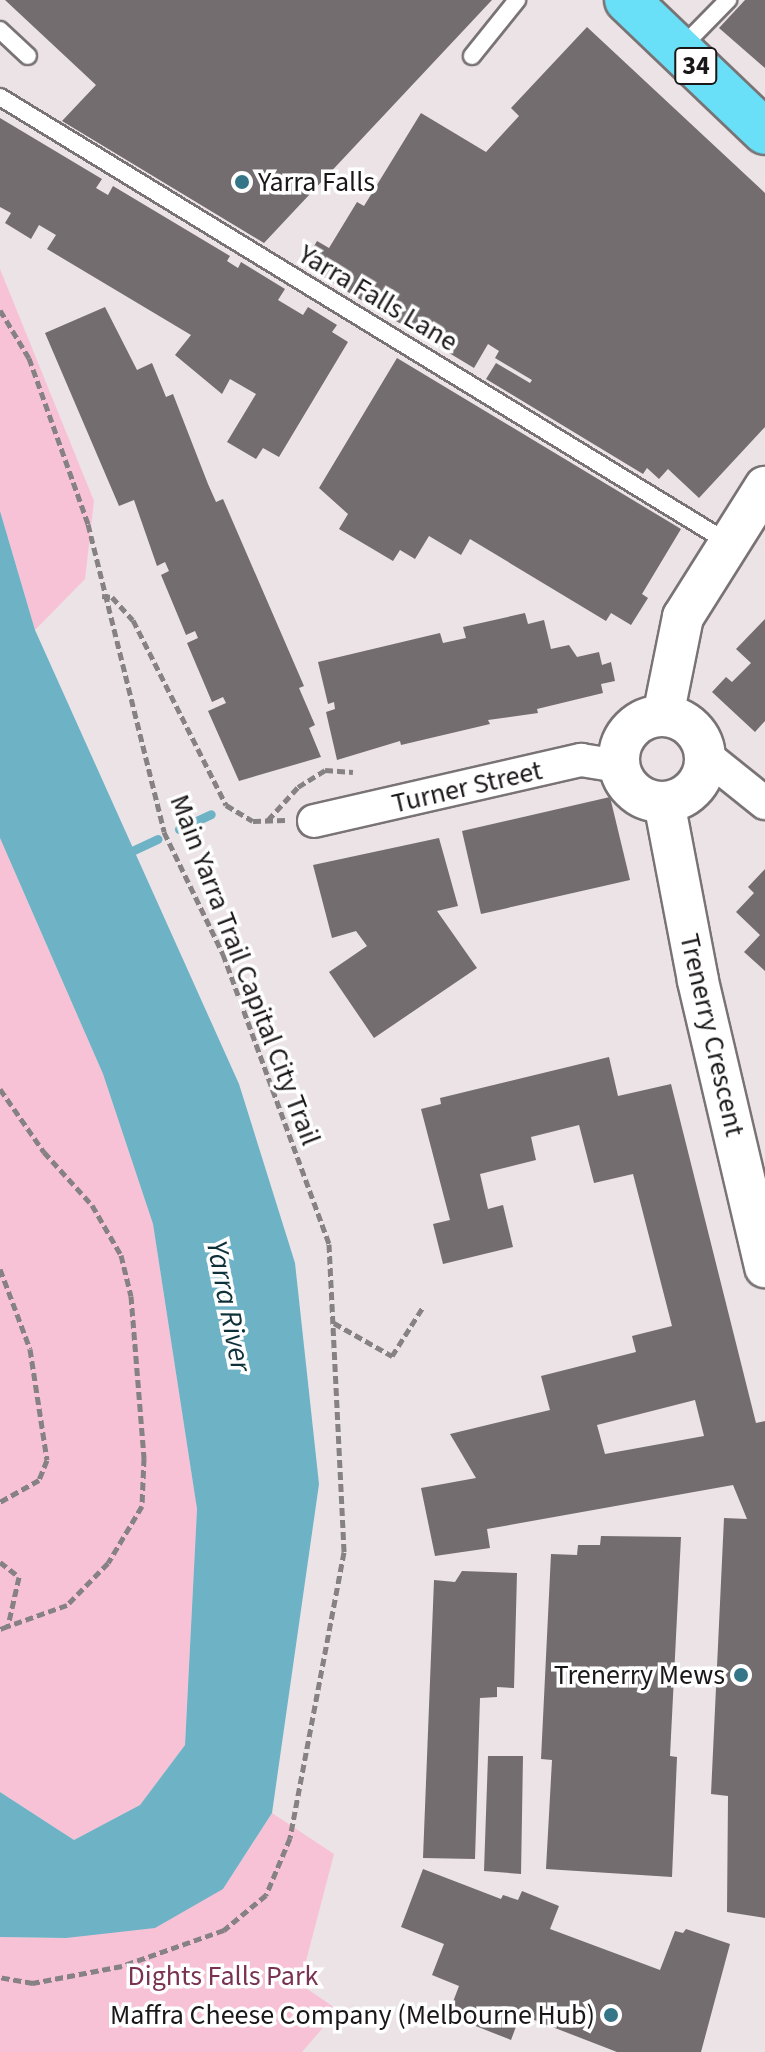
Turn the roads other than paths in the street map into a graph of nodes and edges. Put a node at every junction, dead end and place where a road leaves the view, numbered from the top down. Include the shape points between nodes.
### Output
1 (517, 0) edge
2 (627, 0) edge
3 (728, 0) edge
4 (0, 30) edge
5 (679, 50) junction
6 (28, 56) dead end
7 (472, 56) dead end
8 (0, 97) edge
9 (765, 132) edge
10 (765, 487) edge
11 (729, 543) junction
12 (663, 716) junction
13 (705, 755) junction
14 (620, 766) junction
15 (664, 802) junction
16 (765, 803) edge
17 (314, 821) road end
18 (754, 1170) edge
19 (765, 1267) edge

1 - 7 lane
2 - 5 main road, 34
3 - 5 lane
4 - 6 lane
5 - 9 main road, 34
8 - 11 lane, Yarra Falls Lane
10 - 11 street
11 - 12 street via 683,617
12 - 13 street via 687,724
12 - 14 street via 630,731
13 - 15 street via 704,769 690,792
13 - 16 street
14 - 15 street via 631,788
14 - 17 street, Turner Street via 581,760
15 - 18 street, Trenerry Crescent via 698,981
18 - 19 street, Trenerry Crescent

